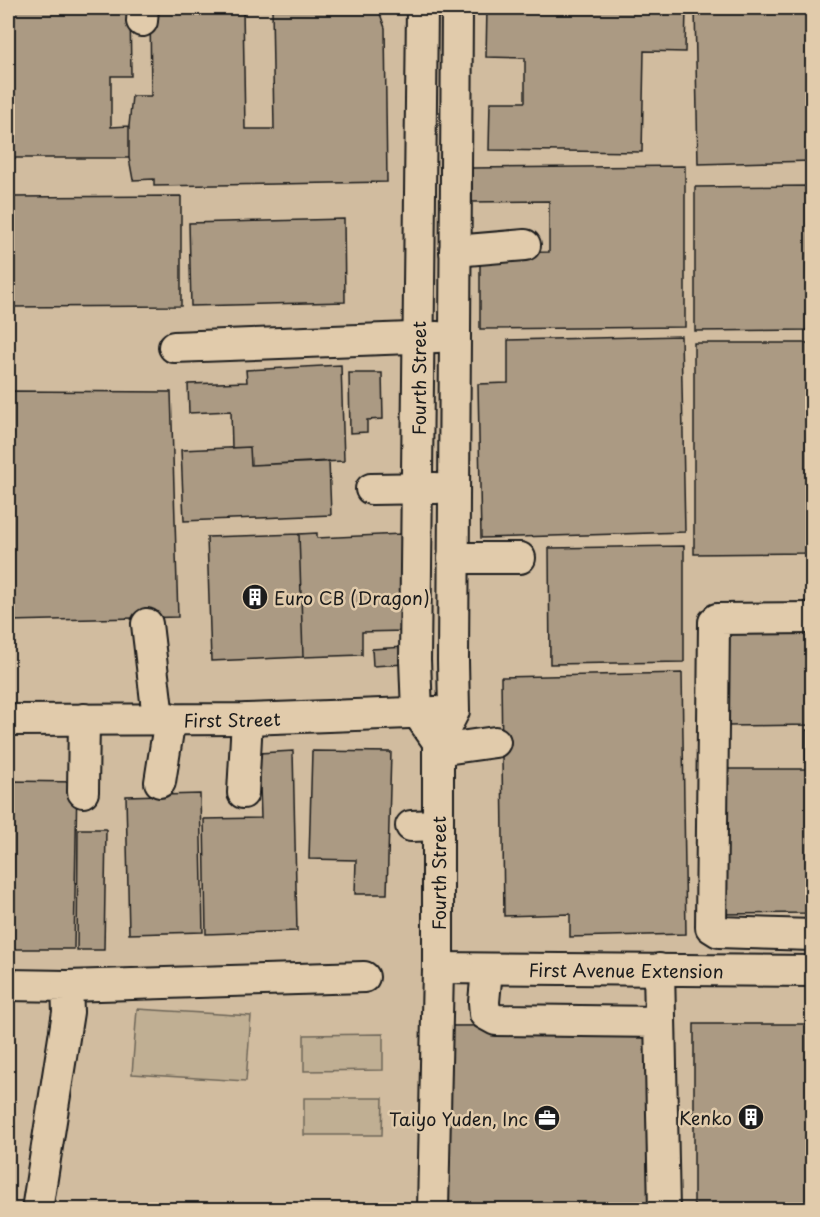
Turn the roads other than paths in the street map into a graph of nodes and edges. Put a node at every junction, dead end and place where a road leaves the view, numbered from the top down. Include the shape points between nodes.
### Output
1 (422, 8) edge
2 (457, 8) edge
3 (456, 200) junction
4 (419, 202) junction
5 (525, 245) dead end
6 (455, 251) junction
7 (455, 337) junction
8 (418, 338) junction
9 (174, 346) dead end
10 (454, 488) junction
11 (371, 489) dead end
12 (417, 489) junction
13 (453, 558) junction
14 (520, 558) dead end
15 (813, 618) edge
16 (147, 624) dead end
17 (415, 660) junction
18 (453, 661) junction
19 (454, 711) junction
20 (417, 712) junction
21 (164, 718) junction
22 (84, 719) junction
23 (248, 719) junction
24 (8, 720) edge
25 (495, 742) dead end
26 (438, 746) junction
27 (160, 782) dead end
28 (83, 792) dead end
29 (243, 793) dead end
30 (813, 935) edge
31 (438, 968) junction
32 (487, 969) junction
33 (659, 969) junction
34 (813, 971) edge
35 (364, 977) dead end
36 (8, 985) edge
37 (67, 986) junction
38 (660, 1022) junction
39 (38, 1209) edge
40 (433, 1209) edge
41 (664, 1209) edge

1 - 4 street, Fourth Street
2 - 3 street, Fourth Street
3 - 4 street
3 - 6 street, Fourth Street
4 - 8 street, Fourth Street
5 - 6 street
6 - 7 street, Fourth Street
7 - 8 street
7 - 10 street, Fourth Street
8 - 9 street
8 - 12 street, Fourth Street
10 - 12 street
10 - 13 street, Fourth Street
11 - 12 street
12 - 17 street, Fourth Street
13 - 14 street
13 - 18 street, Fourth Street
15 - 30 street via 717,619 713,625 711,927 719,932
16 - 21 street
17 - 18 street
17 - 20 street, Fourth Street
18 - 19 street, Fourth Street
19 - 20 street, First Street
19 - 26 street, Fourth Street
20 - 23 street, First Street
20 - 26 street
21 - 22 street, First Street
21 - 23 street, First Street
21 - 27 street
22 - 24 street, First Street
22 - 28 street
23 - 29 street
25 - 26 street
26 - 31 street, Fourth Street via 424,825
31 - 32 street, First Avenue Extension
31 - 40 street, Fourth Street
32 - 33 street, First Avenue Extension
32 - 38 street via 485,1014 496,1020
33 - 34 street, First Avenue Extension
33 - 38 street
35 - 37 street
36 - 37 street
37 - 39 street via 68,1012
38 - 41 street

